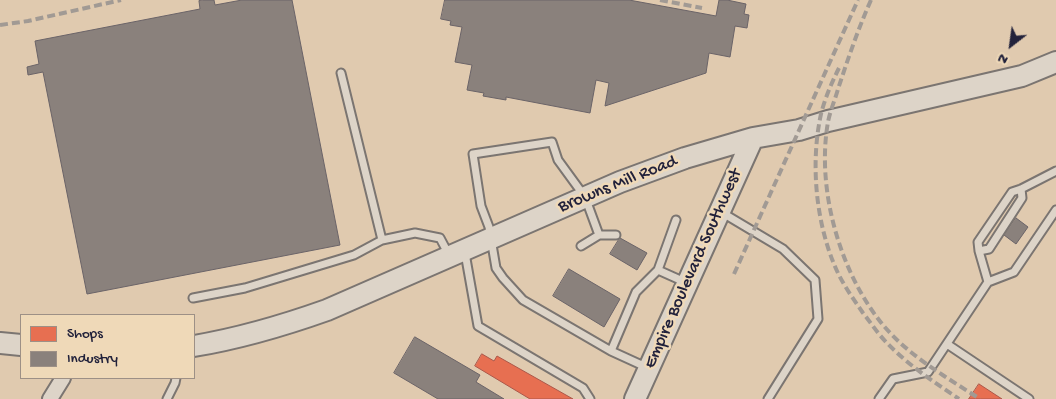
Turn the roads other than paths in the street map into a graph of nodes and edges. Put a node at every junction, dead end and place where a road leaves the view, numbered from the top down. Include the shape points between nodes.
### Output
1 (1056, 62) edge
2 (341, 73) dead end
3 (753, 138) junction
4 (1056, 171) edge
5 (1021, 189) junction
6 (585, 197) junction
7 (1056, 210) edge
8 (720, 212) junction
9 (676, 220) dead end
10 (599, 235) junction
11 (616, 235) dead end
12 (490, 239) junction
13 (382, 240) junction
14 (580, 246) dead end
15 (979, 251) junction
16 (457, 253) junction
17 (658, 270) junction
18 (988, 282) junction
19 (688, 283) junction
20 (193, 298) dead end
21 (0, 343) edge
22 (946, 344) junction
23 (20, 345) edge
24 (195, 346) edge
25 (611, 352) junction
26 (649, 369) junction
27 (62, 379) edge
28 (176, 379) edge
29 (50, 399) edge
30 (166, 399) edge
31 (590, 399) edge
32 (635, 399) edge
33 (768, 399) edge
34 (880, 399) edge
35 (1029, 399) edge

1 - 3 street, Browns Mill Road via 1022,76 799,130
2 - 13 lane
3 - 6 street, Browns Mill Road via 685,158
3 - 8 street, Empire Boulevard Southwest
4 - 5 lane
5 - 15 lane via 1012,192 1002,206 978,242
5 - 15 lane via 1022,198 998,236 989,249
6 - 10 lane
6 - 12 street, Browns Mill Road
6 - 12 lane via 558,160 552,142 473,154
7 - 18 lane via 1014,272
8 - 19 street, Empire Boulevard Southwest
8 - 33 lane via 783,249 815,280 818,319
9 - 17 lane
10 - 11 lane
10 - 14 lane
12 - 16 street, Browns Mill Road
12 - 25 lane via 496,268 523,300
13 - 16 lane via 415,233 440,238
13 - 20 lane via 354,256 245,288
15 - 18 lane
16 - 24 street, Browns Mill Road via 278,328
16 - 31 lane via 478,326 583,388
17 - 19 lane
17 - 25 lane via 636,292
18 - 22 lane
19 - 26 street, Empire Boulevard Southwest
21 - 23 street
22 - 34 lane via 928,372 893,378
22 - 35 lane
25 - 26 lane
26 - 32 street, Empire Boulevard Southwest
27 - 29 street
28 - 30 lane

